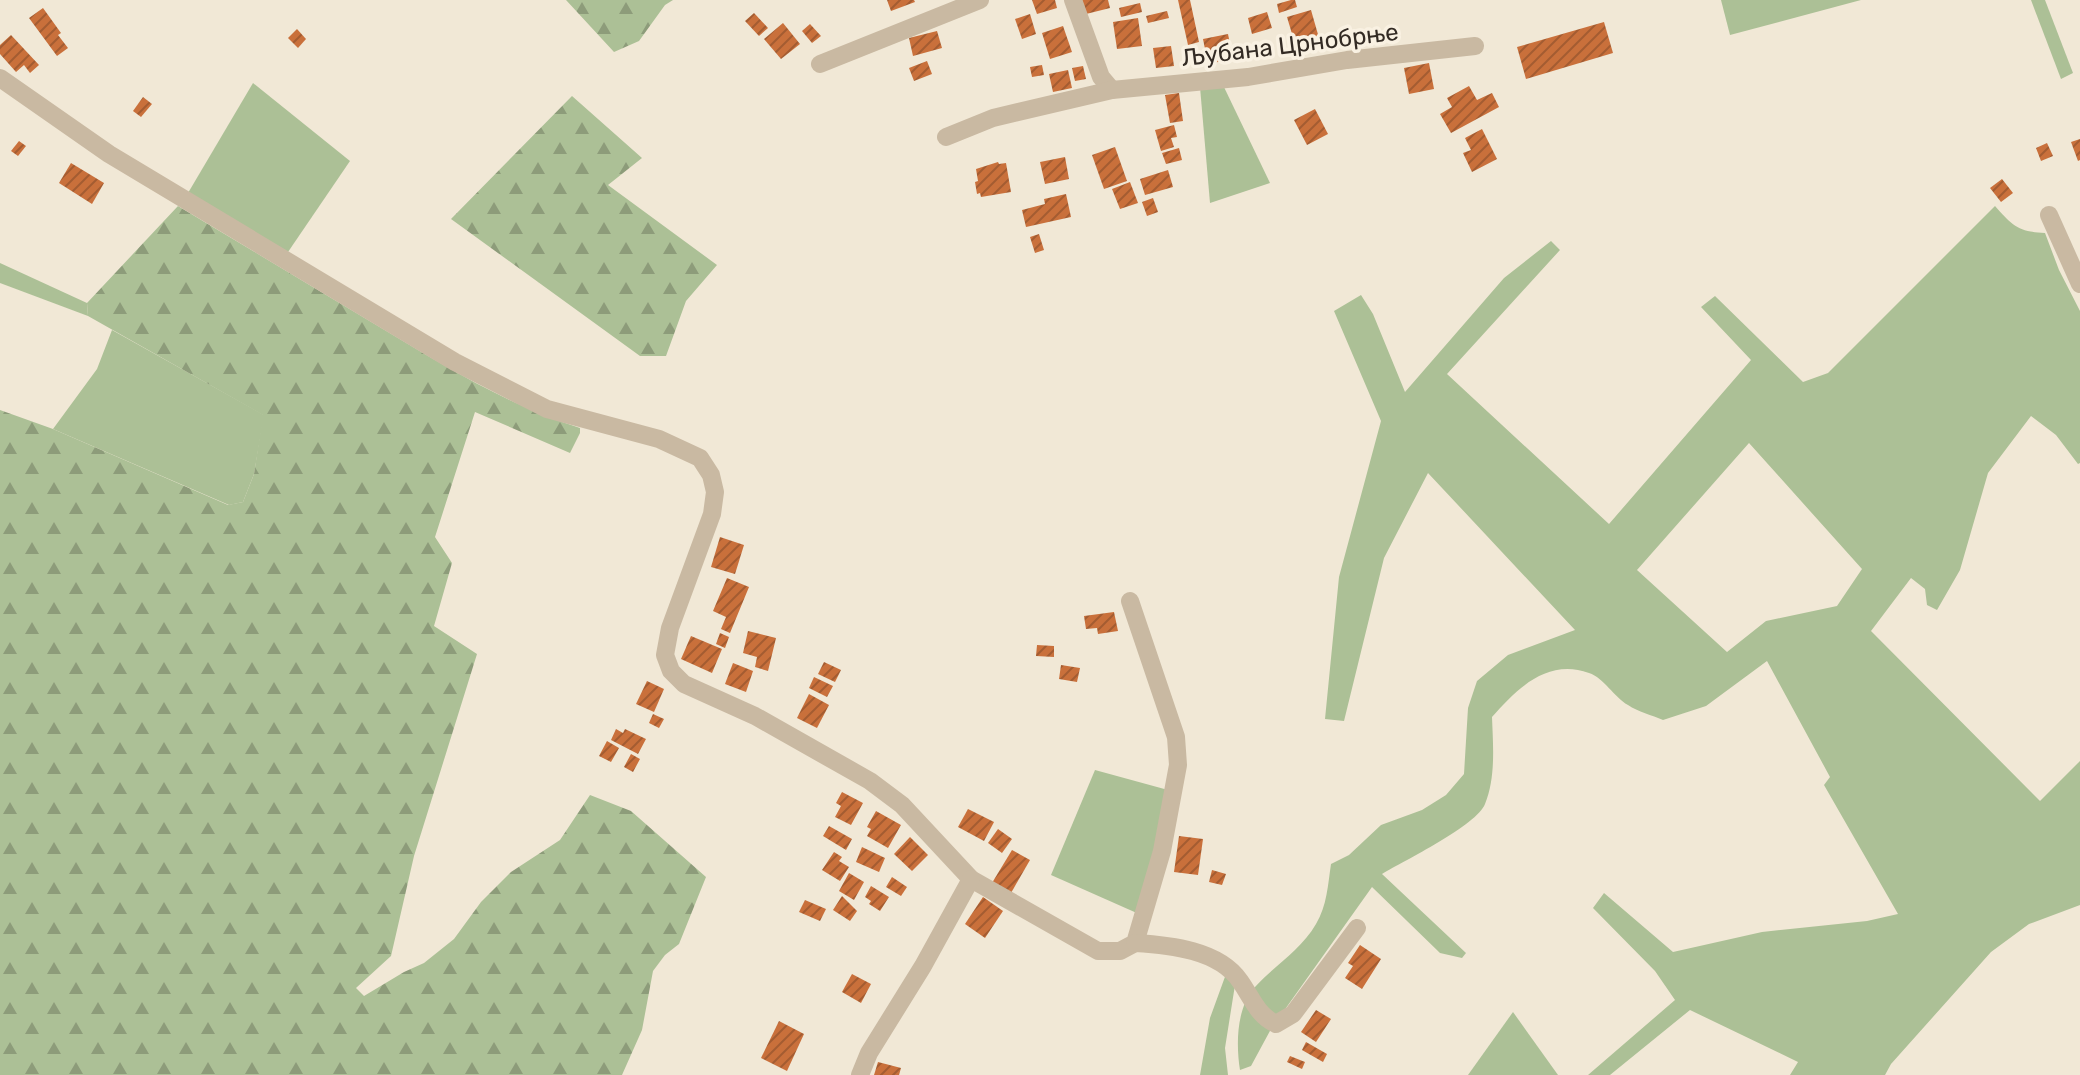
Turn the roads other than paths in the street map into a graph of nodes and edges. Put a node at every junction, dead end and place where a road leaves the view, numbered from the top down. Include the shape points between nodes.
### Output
1 (980, 0) edge
2 (1073, 0) edge
3 (1475, 46) dead end
4 (820, 64) dead end
5 (0, 78) edge
6 (1112, 90) junction
7 (946, 137) dead end
8 (2049, 215) dead end
9 (2080, 284) edge
10 (1130, 601) dead end
11 (971, 879) junction
12 (1357, 928) dead end
13 (1135, 943) junction
14 (860, 1075) edge

1 - 4 street
2 - 6 street via 1101,77
3 - 6 street, Љубана Црнобрње
5 - 11 street via 109,154 455,362 547,409 659,439 700,458 715,492 712,514 670,628 665,655 671,671 684,684 755,716 870,781 902,805
6 - 7 street, Љубана Црнобрње via 993,118
8 - 9 street
10 - 13 street via 1176,737 1178,765 1162,851
11 - 13 street via 1098,951 1120,951
11 - 14 street
12 - 13 street via 1293,1014 1276,1024 1263,1018 1239,978 1211,958

